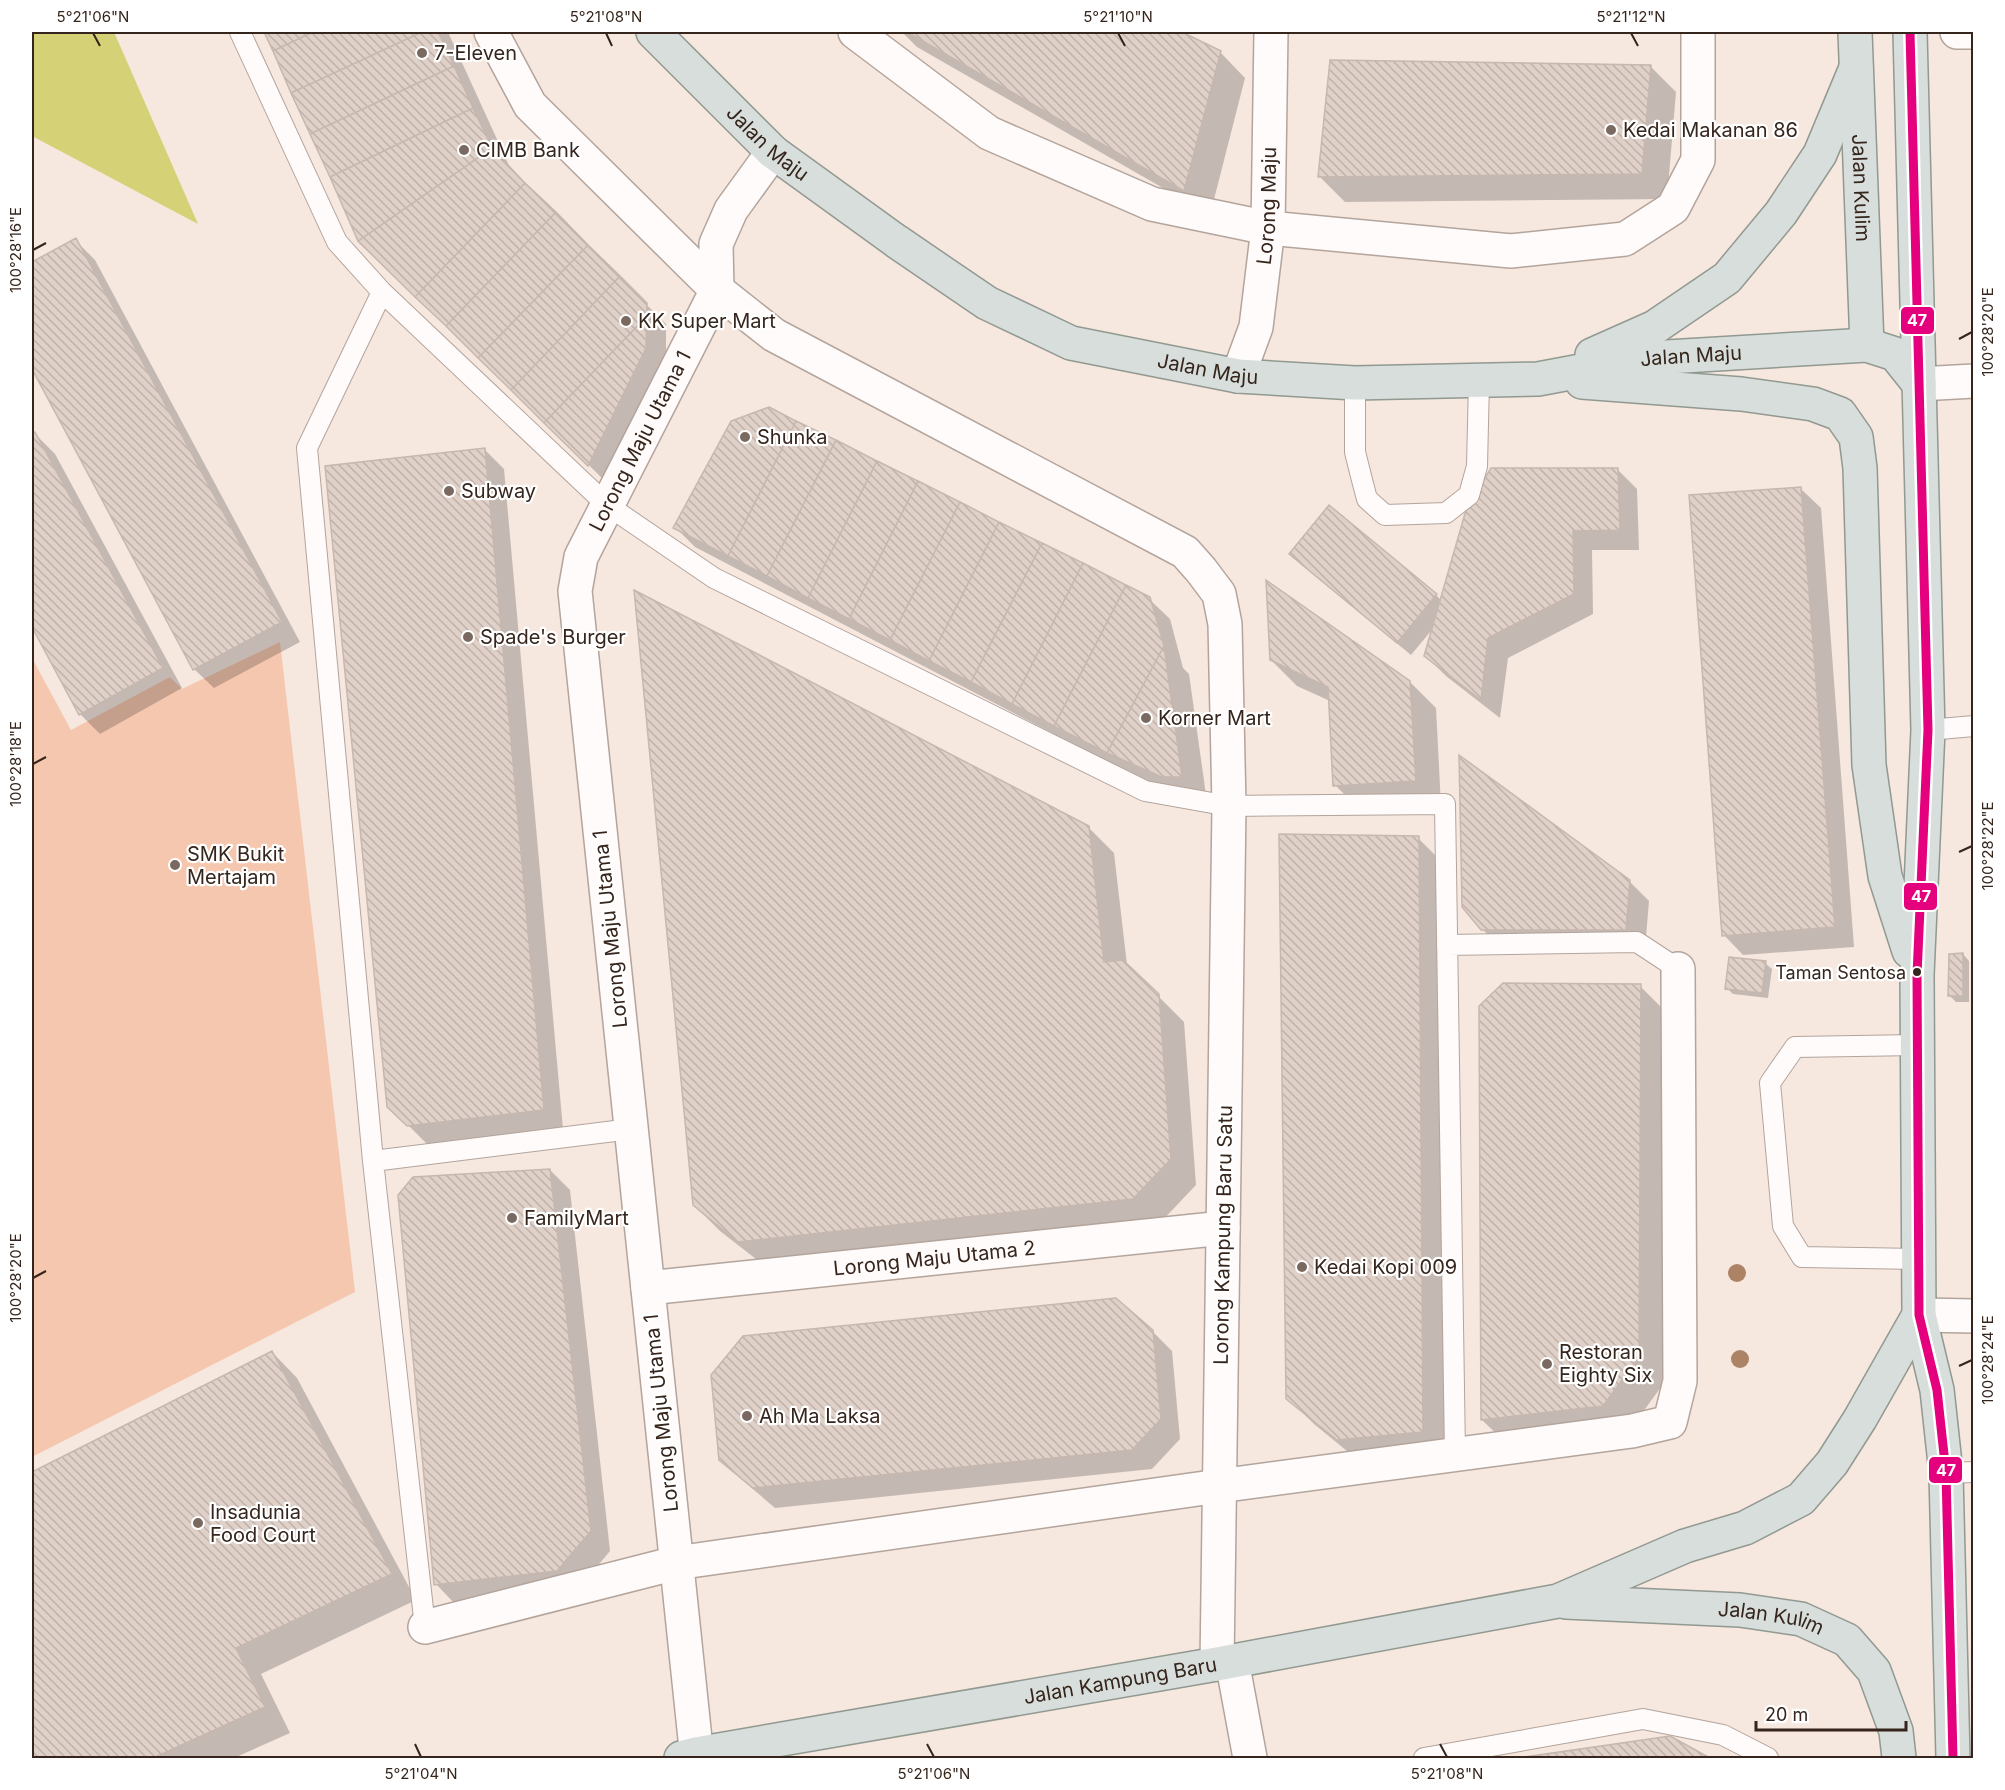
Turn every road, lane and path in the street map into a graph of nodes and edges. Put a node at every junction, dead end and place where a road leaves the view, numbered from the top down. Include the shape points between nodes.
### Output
1 (240, 32) edge
2 (491, 32) edge
3 (655, 32) edge
4 (855, 32) edge
5 (1271, 32) edge
6 (1698, 32) edge
7 (1855, 32) edge
8 (1910, 32) edge
9 (1957, 32) edge
10 (1974, 32) edge
11 (1856, 69) junction
12 (773, 152) junction
13 (1268, 228) junction
14 (717, 290) junction
15 (382, 292) junction
16 (1867, 345) junction
17 (1238, 376) junction
18 (1538, 379) junction
19 (1479, 381) junction
20 (1974, 381) edge
21 (1355, 383) junction
22 (1919, 384) junction
23 (607, 505) junction
24 (1974, 726) edge
25 (1928, 730) junction
26 (1229, 806) junction
27 (1447, 945) junction
28 (1678, 969) joint
29 (1917, 975) junction
30 (1917, 1045) junction
31 (631, 1129) junction
32 (373, 1161) junction
33 (1223, 1228) junction
34 (1918, 1259) junction
35 (648, 1288) junction
36 (1919, 1315) junction
37 (1974, 1316) edge
38 (1455, 1454) junction
39 (1960, 1473) edge
40 (1219, 1486) junction
41 (676, 1563) junction
42 (1558, 1601) junction
43 (425, 1627) joint
44 (1224, 1663) junction
45 (1962, 1724) edge
46 (691, 1757) edge
47 (1250, 1758) edge
48 (1424, 1758) edge
49 (1768, 1758) edge
50 (1899, 1758) edge
51 (1953, 1758) edge

1 - 15 lane via 337,242
2 - 14 street via 530,105
3 - 12 main road, Jalan Maju
4 - 13 street via 989,134 1152,204
5 - 13 street, Lorong Maju
6 - 13 street via 1698,160 1673,208 1625,239 1511,251
7 - 11 main road, Jalan Kulim
8 - 22 main road
9 - 10 street
11 - 16 main road, Jalan Kulim
11 - 18 main road via 1820,154 1781,213 1727,278 1655,327
12 - 14 street, Lorong Maju Utama 1 via 731,210 716,244
12 - 17 main road, Jalan Maju via 987,303 1071,343
13 - 17 street, Lorong Maju via 1256,327
14 - 23 street, Lorong Maju Utama 1
14 - 26 street, Lorong Kampung Baru Satu via 774,335 1185,552 1219,594 1225,624
15 - 23 lane
15 - 32 lane via 307,448
16 - 18 main road, Jalan Maju via 1650,358
16 - 22 main road via 1895,354
17 - 21 main road, Jalan Maju
18 - 19 main road, Jalan Maju
18 - 29 main road via 1742,394 1813,404 1840,414 1857,437 1869,765 1885,876
19 - 21 main road, Jalan Maju
19 - 21 lane via 1477,466 1468,495 1446,513 1405,514 1385,514 1367,499 1355,452
20 - 22 street
22 - 25 main road
23 - 26 lane via 714,578 1145,791
23 - 31 street, Lorong Maju Utama 1 via 581,557 575,591
24 - 25 lane
25 - 29 main road
26 - 27 lane via 1445,804
26 - 33 street, Lorong Kampung Baru Satu
27 - 28 lane via 1638,942
27 - 38 lane
28 - 38 street via 1680,1381 1670,1422 1632,1431
29 - 30 main road
30 - 34 main road
30 - 34 lane via 1795,1047 1770,1083 1783,1226 1802,1257
31 - 32 lane
31 - 35 street, Lorong Maju Utama 1
32 - 43 lane
33 - 35 street, Lorong Maju Utama 2
33 - 40 street, Lorong Kampung Baru Satu
34 - 36 main road
35 - 41 street, Lorong Maju Utama 1
36 - 37 street
36 - 39 main road
36 - 42 main road via 1838,1454 1801,1499 1745,1528 1685,1546
38 - 40 street
39 - 45 main road
40 - 41 street
40 - 44 street, Lorong Kampung Baru Satu
41 - 43 street
41 - 46 street, Lorong Maju Utama 1
42 - 44 main road, Jalan Kampung Baru
42 - 50 main road, Jalan Kulim via 1740,1610 1801,1619 1847,1640 1874,1671 1896,1731
44 - 46 main road, Jalan Kampung Baru
44 - 47 street, Lorong Kampung Baru Satu
45 - 51 main road
48 - 49 lane via 1643,1719 1723,1735

